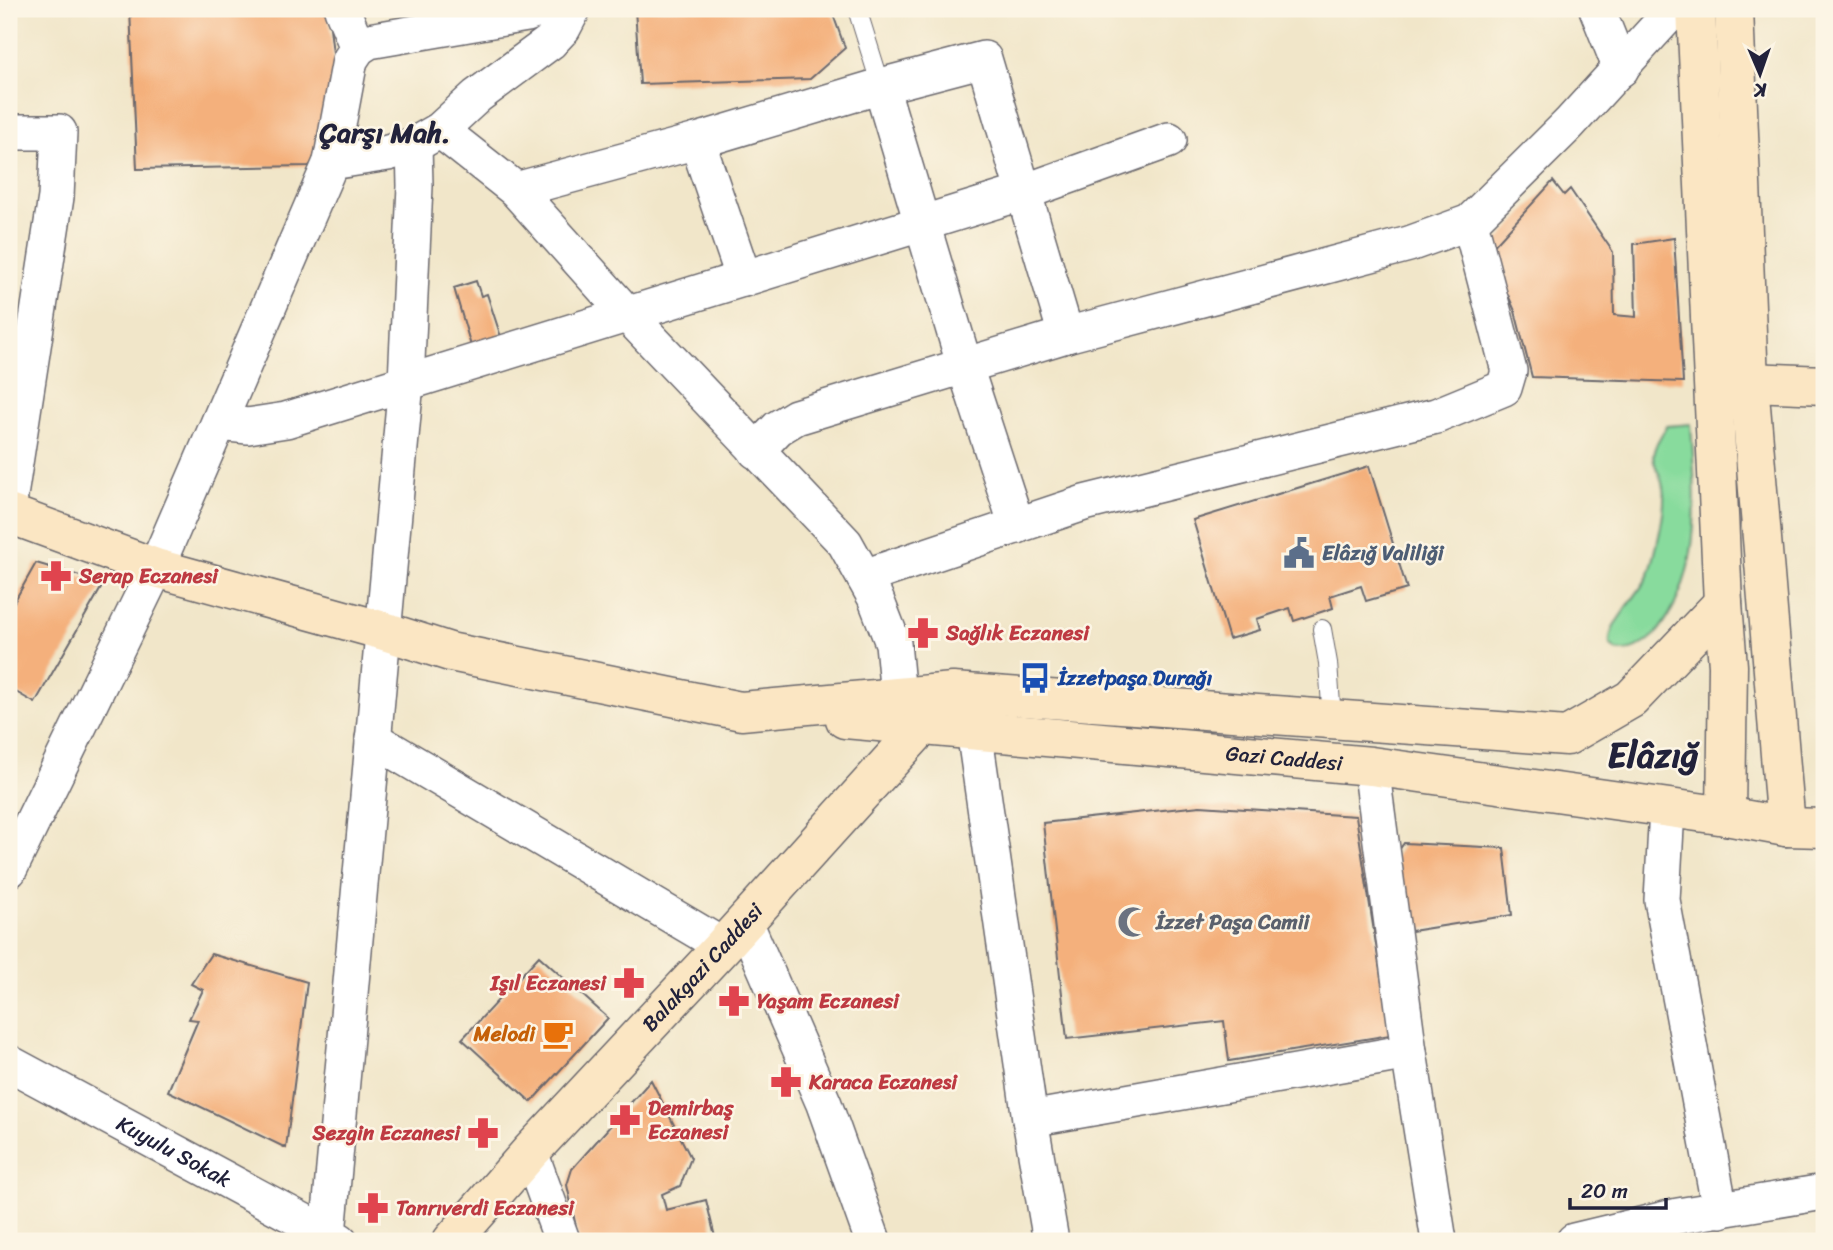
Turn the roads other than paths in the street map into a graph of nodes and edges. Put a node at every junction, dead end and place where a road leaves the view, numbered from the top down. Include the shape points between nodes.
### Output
1 (342, 9) edge
2 (541, 9) edge
3 (573, 9) edge
4 (857, 9) edge
5 (1597, 9) edge
6 (1674, 9) edge
7 (1696, 9) edge
8 (1734, 9) edge
9 (358, 48) junction
10 (1622, 69) junction
11 (881, 86) junction
12 (9, 132) edge
13 (427, 138) junction
14 (1169, 140) dead end
15 (698, 141) junction
16 (331, 162) junction
17 (516, 190) junction
18 (1024, 192) junction
19 (1470, 222) junction
20 (923, 223) junction
21 (744, 279) junction
22 (628, 315) junction
23 (1066, 335) junction
24 (965, 367) junction
25 (406, 382) junction
26 (1732, 383) junction
27 (1824, 385) edge
28 (219, 423) junction
29 (755, 451) junction
30 (9, 502) edge
31 (9, 514) edge
32 (1017, 526) junction
33 (156, 568) junction
34 (864, 578) junction
35 (1723, 603) junction
36 (1322, 629) dead end
37 (384, 631) junction
38 (953, 692) junction
39 (898, 697) junction
40 (741, 711) junction
41 (1332, 719) junction
42 (922, 726) junction
43 (974, 730) junction
44 (373, 739) junction
45 (1371, 766) junction
46 (1667, 809) junction
47 (1726, 816) junction
48 (1786, 827) junction
49 (1824, 828) edge
50 (9, 870) edge
51 (734, 934) junction
52 (1409, 1052) junction
53 (9, 1063) edge
54 (1030, 1119) junction
55 (530, 1152) junction
56 (1824, 1192) edge
57 (1720, 1210) junction
58 (1680, 1229) edge
59 (334, 1238) edge
60 (452, 1241) edge
61 (562, 1241) edge
62 (873, 1241) edge
63 (1051, 1241) edge
64 (1439, 1241) edge
65 (1574, 1241) edge

1 - 9 street
2 - 9 street via 383,37
3 - 13 street via 550,41
4 - 11 lane
5 - 10 street
6 - 10 street
7 - 26 main road
8 - 26 main road
9 - 16 street via 350,60
10 - 19 street
11 - 15 street
11 - 18 street via 984,59
11 - 20 street
12 - 30 street via 60,132 56,197
13 - 16 street via 388,153
13 - 17 street
13 - 25 street via 415,186
14 - 18 street
15 - 17 street
15 - 21 street
16 - 28 street
17 - 22 street
18 - 20 street
18 - 23 street
19 - 23 street via 1409,244
19 - 32 street via 1509,371 1504,388 1436,415 1084,503
20 - 21 street
20 - 24 street
21 - 22 street
22 - 25 street
22 - 29 street
23 - 24 street
24 - 29 street via 796,417
24 - 32 street
25 - 28 street via 267,424
25 - 37 street
26 - 27 main road
26 - 35 main road
26 - 48 main road
28 - 33 street
29 - 34 street via 845,543
31 - 33 main road
32 - 34 street
33 - 37 main road
33 - 50 street
34 - 39 street via 893,643
35 - 41 main road via 1631,699 1567,736
35 - 47 main road via 1728,666
36 - 41 lane
37 - 40 main road via 450,652
37 - 44 street
38 - 39 main road
38 - 41 main road
38 - 42 main road, Balakgazi Caddesi
39 - 40 main road
40 - 42 main road, Gazi Caddesi
42 - 43 main road, Gazi Caddesi
42 - 51 main road, Balakgazi Caddesi
43 - 45 main road, Gazi Caddesi
43 - 54 street
44 - 51 street
44 - 59 street
45 - 46 main road, Gazi Caddesi
45 - 52 street
46 - 47 main road, Gazi Caddesi
46 - 57 street via 1662,900
47 - 48 main road, Gazi Caddesi
48 - 49 main road, Gazi Caddesi
51 - 55 main road, Balakgazi Caddesi
51 - 62 street via 824,1104
52 - 54 street
52 - 64 street
53 - 59 street, Kuyulu Sokak
54 - 63 street
55 - 60 main road, Balakgazi Caddesi
55 - 61 street
56 - 57 street
57 - 58 street
58 - 65 street

